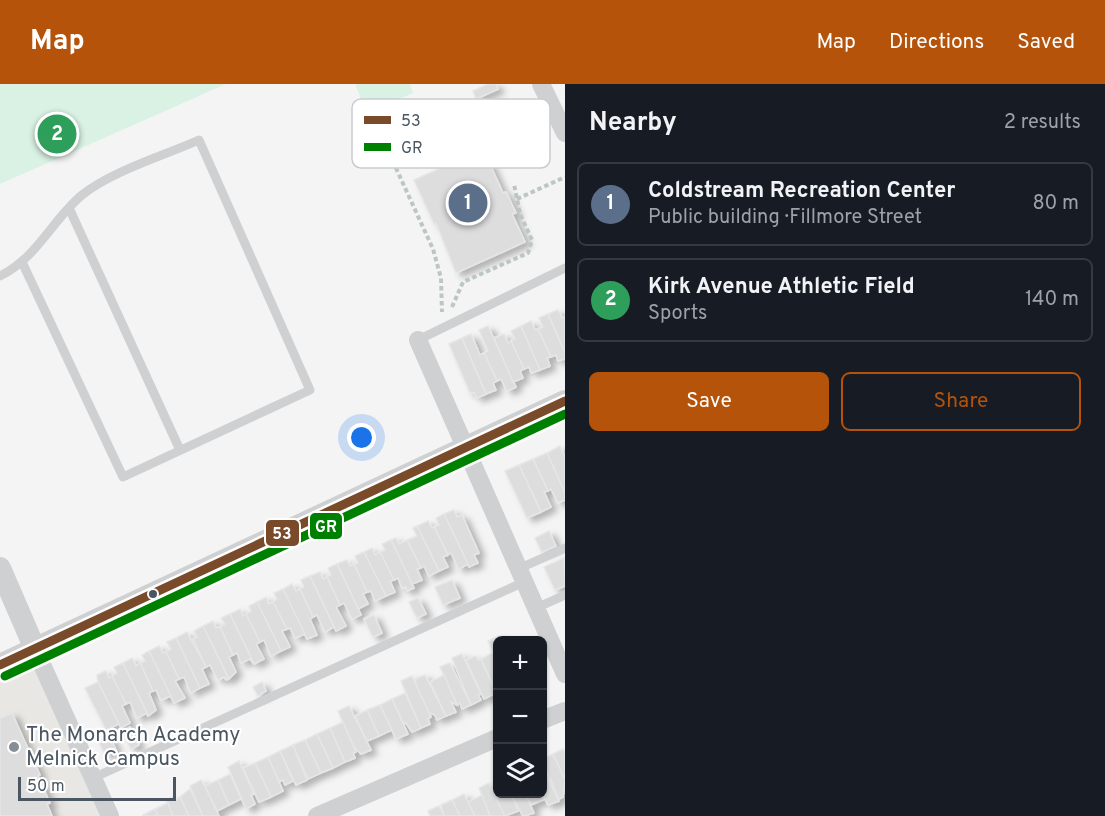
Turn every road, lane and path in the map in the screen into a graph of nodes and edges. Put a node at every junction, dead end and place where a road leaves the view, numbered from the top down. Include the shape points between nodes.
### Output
1 (541, 84) edge
2 (548, 99) edge
3 (550, 104) edge
4 (555, 115) junction
5 (550, 117) edge
6 (565, 133) edge
7 (396, 168) edge
8 (565, 177) edge
9 (514, 184) dead end
10 (517, 199) junction
11 (69, 208) junction
12 (22, 262) junction
13 (565, 268) edge
14 (0, 276) edge
15 (442, 328) junction
16 (418, 340) joint
17 (565, 401) edge
18 (464, 448) junction
19 (180, 450) junction
20 (565, 548) edge
21 (0, 568) edge
22 (521, 575) junction
23 (565, 594) edge
24 (536, 608) junction
25 (35, 649) junction
26 (0, 665) edge
27 (565, 674) edge
28 (565, 711) edge
29 (547, 718) edge
30 (493, 740) edge
31 (93, 778) junction
32 (110, 816) edge
33 (317, 816) edge

1 - 2 street
3 - 4 street
4 - 5 lane
4 - 6 street
7 - 15 path via 433,249 441,278
8 - 10 path
9 - 10 path
10 - 15 path via 532,240 528,253 463,282
11 - 12 lane
11 - 19 lane
11 - 19 lane via 94,186 199,140 310,390
12 - 14 lane
12 - 19 lane via 123,477
13 - 15 lane
15 - 16 lane
16 - 18 street
17 - 18 street
18 - 22 street
18 - 25 street
20 - 22 lane
21 - 25 street
22 - 24 street
22 - 31 lane
23 - 24 lane
24 - 27 street
25 - 26 street
25 - 31 street
28 - 29 street
30 - 33 street
31 - 32 street

